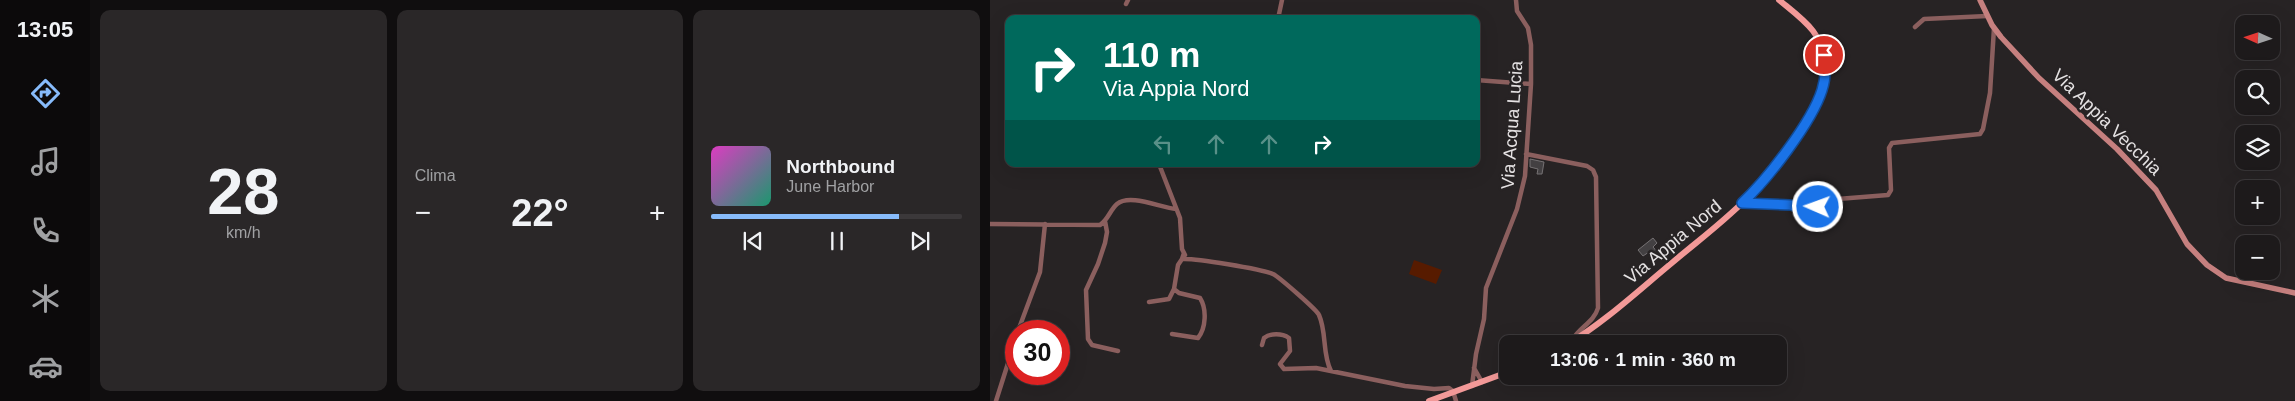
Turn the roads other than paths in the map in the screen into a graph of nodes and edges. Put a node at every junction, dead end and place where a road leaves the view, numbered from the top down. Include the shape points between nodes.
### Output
1 (1282, 0) edge
2 (1516, 0) edge
3 (1779, 0) edge
4 (1980, 0) edge
5 (1279, 15) edge
6 (1987, 16) junction
7 (1915, 26) dead end
8 (1994, 28) junction
9 (1480, 80) edge
10 (1531, 84) junction
11 (1526, 154) junction
12 (1160, 167) edge
13 (1742, 203) junction
14 (1176, 209) junction
15 (1105, 221) junction
16 (990, 224) edge
17 (1046, 224) junction
18 (1184, 257) junction
19 (1174, 289) junction
20 (2295, 293) edge
21 (1149, 302) dead end
22 (1022, 320) edge
23 (1172, 334) dead end
24 (1575, 335) edge
25 (1579, 335) edge
26 (1262, 345) dead end
27 (1118, 351) dead end
28 (1474, 368) junction
29 (1005, 372) edge
30 (1331, 372) junction
31 (1499, 375) edge
32 (1482, 382) junction
33 (1472, 386) junction
34 (1454, 392) junction
35 (996, 401) edge
36 (1429, 401) edge
37 (1456, 401) edge

1 - 5 street
2 - 10 street, Via Acqua Lucia via 1517,11 1530,34
3 - 13 main road, Via Appia Nord via 1805,20 1817,36 1825,59 1825,80 1819,99 1806,121 1767,176
4 - 6 main road, Via Appia Vecchia
6 - 7 street via 1924,19
6 - 8 main road, Via Appia Vecchia
8 - 13 street via 1990,90 1980,134 1892,143 1889,148 1892,190 1888,195 1824,200 1814,210 1790,205
8 - 20 main road, Via Appia Vecchia via 2029,67 2118,149 2154,189 2187,244 2210,268 2229,278
9 - 10 street
10 - 11 street, Via Acqua Lucia
11 - 24 street via 1587,166 1596,177 1598,308 1593,318
11 - 28 street, Via Acqua Lucia via 1521,198 1486,288 1484,320
12 - 14 street
13 - 25 main road, Via Appia Nord
14 - 15 street via 1125,200 1116,205
14 - 18 street
15 - 17 street via 1098,226
15 - 27 street via 1105,242 1086,290 1088,340 1092,345
16 - 17 street
17 - 22 street via 1040,272
18 - 19 street via 1178,265
18 - 30 street via 1268,273 1279,278 1319,313
19 - 21 street via 1167,300
19 - 23 street via 1200,298 1205,314 1198,338
26 - 30 street via 1266,336 1285,335 1290,340 1290,349 1280,363 1281,368 1316,368
28 - 32 street
28 - 33 street, Via Acqua Lucia
29 - 35 street
30 - 34 street via 1410,387 1449,388
31 - 32 main road
32 - 33 main road
33 - 34 main road
34 - 36 main road
34 - 37 street

